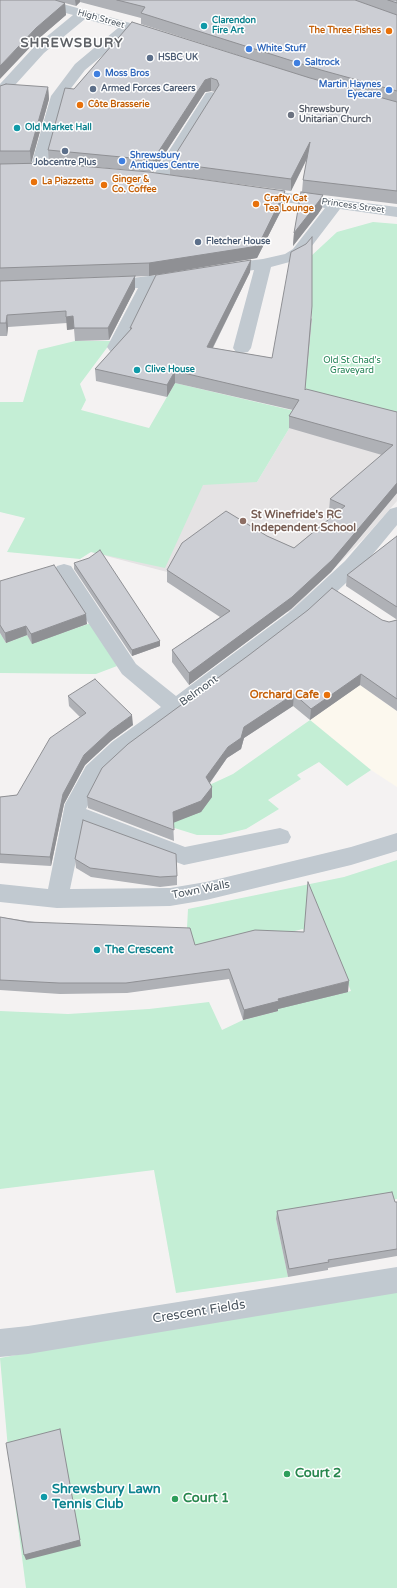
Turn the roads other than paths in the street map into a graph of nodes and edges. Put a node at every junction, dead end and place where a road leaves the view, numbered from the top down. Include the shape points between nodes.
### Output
1 (34, 0) edge
2 (83, 14) junction
3 (128, 27) junction
4 (170, 40) edge
5 (0, 93) edge
6 (212, 96) edge
7 (41, 169) edge
8 (141, 177) edge
9 (159, 179) junction
10 (175, 182) edge
11 (238, 191) edge
12 (337, 203) junction
13 (397, 212) edge
14 (262, 264) junction
15 (150, 282) junction
16 (90, 285) edge
17 (116, 347) edge
18 (242, 348) dead end
19 (397, 513) edge
20 (64, 572) dead end
21 (329, 586) junction
22 (347, 598) edge
23 (176, 708) junction
24 (74, 814) junction
25 (280, 837) dead end
26 (397, 842) edge
27 (0, 893) edge
28 (56, 899) junction
29 (397, 1280) edge
30 (0, 1343) edge

1 - 2 street, High Street
2 - 3 street, High Street
2 - 5 street via 39,50
3 - 4 street, High Street
3 - 7 street via 80,67 58,96
6 - 9 street
8 - 9 street
9 - 10 street
11 - 12 street, Princess Street
12 - 13 street, Princess Street
12 - 14 street via 299,252
14 - 15 street
14 - 18 street via 262,276
15 - 16 street
15 - 17 street
19 - 21 street, Belmont via 352,566
20 - 23 street via 129,669
21 - 22 street
21 - 23 street, Belmont via 299,615
23 - 24 street, Belmont via 120,748 94,772 76,804
24 - 25 street via 184,856
24 - 28 street, Belmont
26 - 28 street, Town Walls via 351,856 177,896
27 - 28 street, Town Walls
29 - 30 street, Crescent Fields

